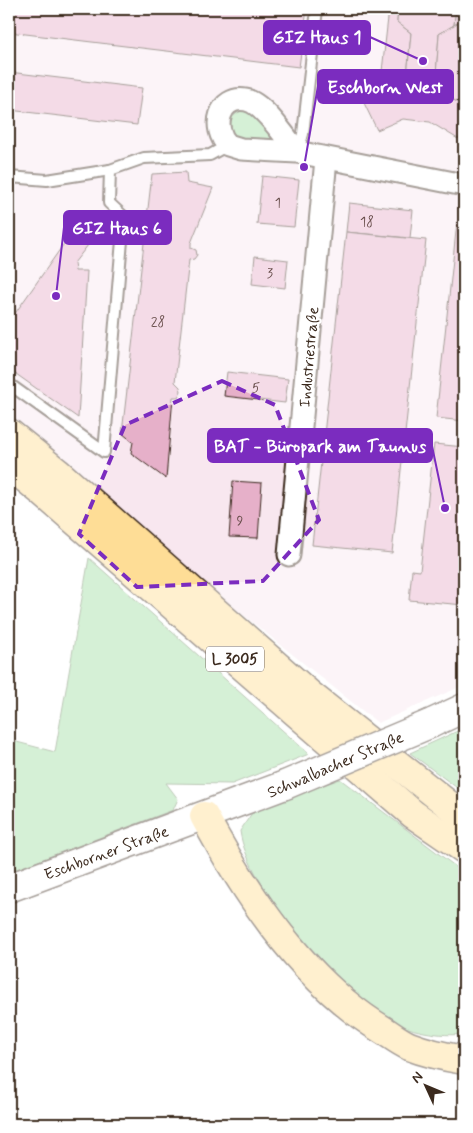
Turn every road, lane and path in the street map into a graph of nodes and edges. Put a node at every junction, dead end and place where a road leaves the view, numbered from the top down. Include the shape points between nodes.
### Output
1 (317, 9) edge
2 (228, 146) junction
3 (297, 152) junction
4 (326, 159) junction
5 (110, 170) junction
6 (9, 177) edge
7 (464, 185) edge
8 (9, 384) edge
9 (9, 433) edge
10 (9, 465) edge
11 (289, 555) dead end
12 (464, 708) edge
13 (413, 814) junction
14 (204, 816) junction
15 (464, 817) edge
16 (464, 849) edge
17 (464, 861) edge
18 (9, 888) edge
19 (458, 1058) edge

1 - 3 lane via 303,134
2 - 3 street
2 - 3 street via 218,131 221,112 237,100 247,100 272,121
2 - 5 lane via 210,155 144,158
3 - 4 street
4 - 7 street
4 - 11 street, Industriestraße
5 - 6 lane via 47,180
5 - 8 lane via 108,204 124,217 104,452
9 - 15 highway, L 3005 via 310,695
10 - 13 highway, L 3005
12 - 14 street, Schwalbacher Straße, bridge
13 - 16 highway, L 3005
13 - 17 highway
14 - 18 street, Eschborner Straße
14 - 19 highway via 221,849 266,916 334,994 369,1022 408,1045

